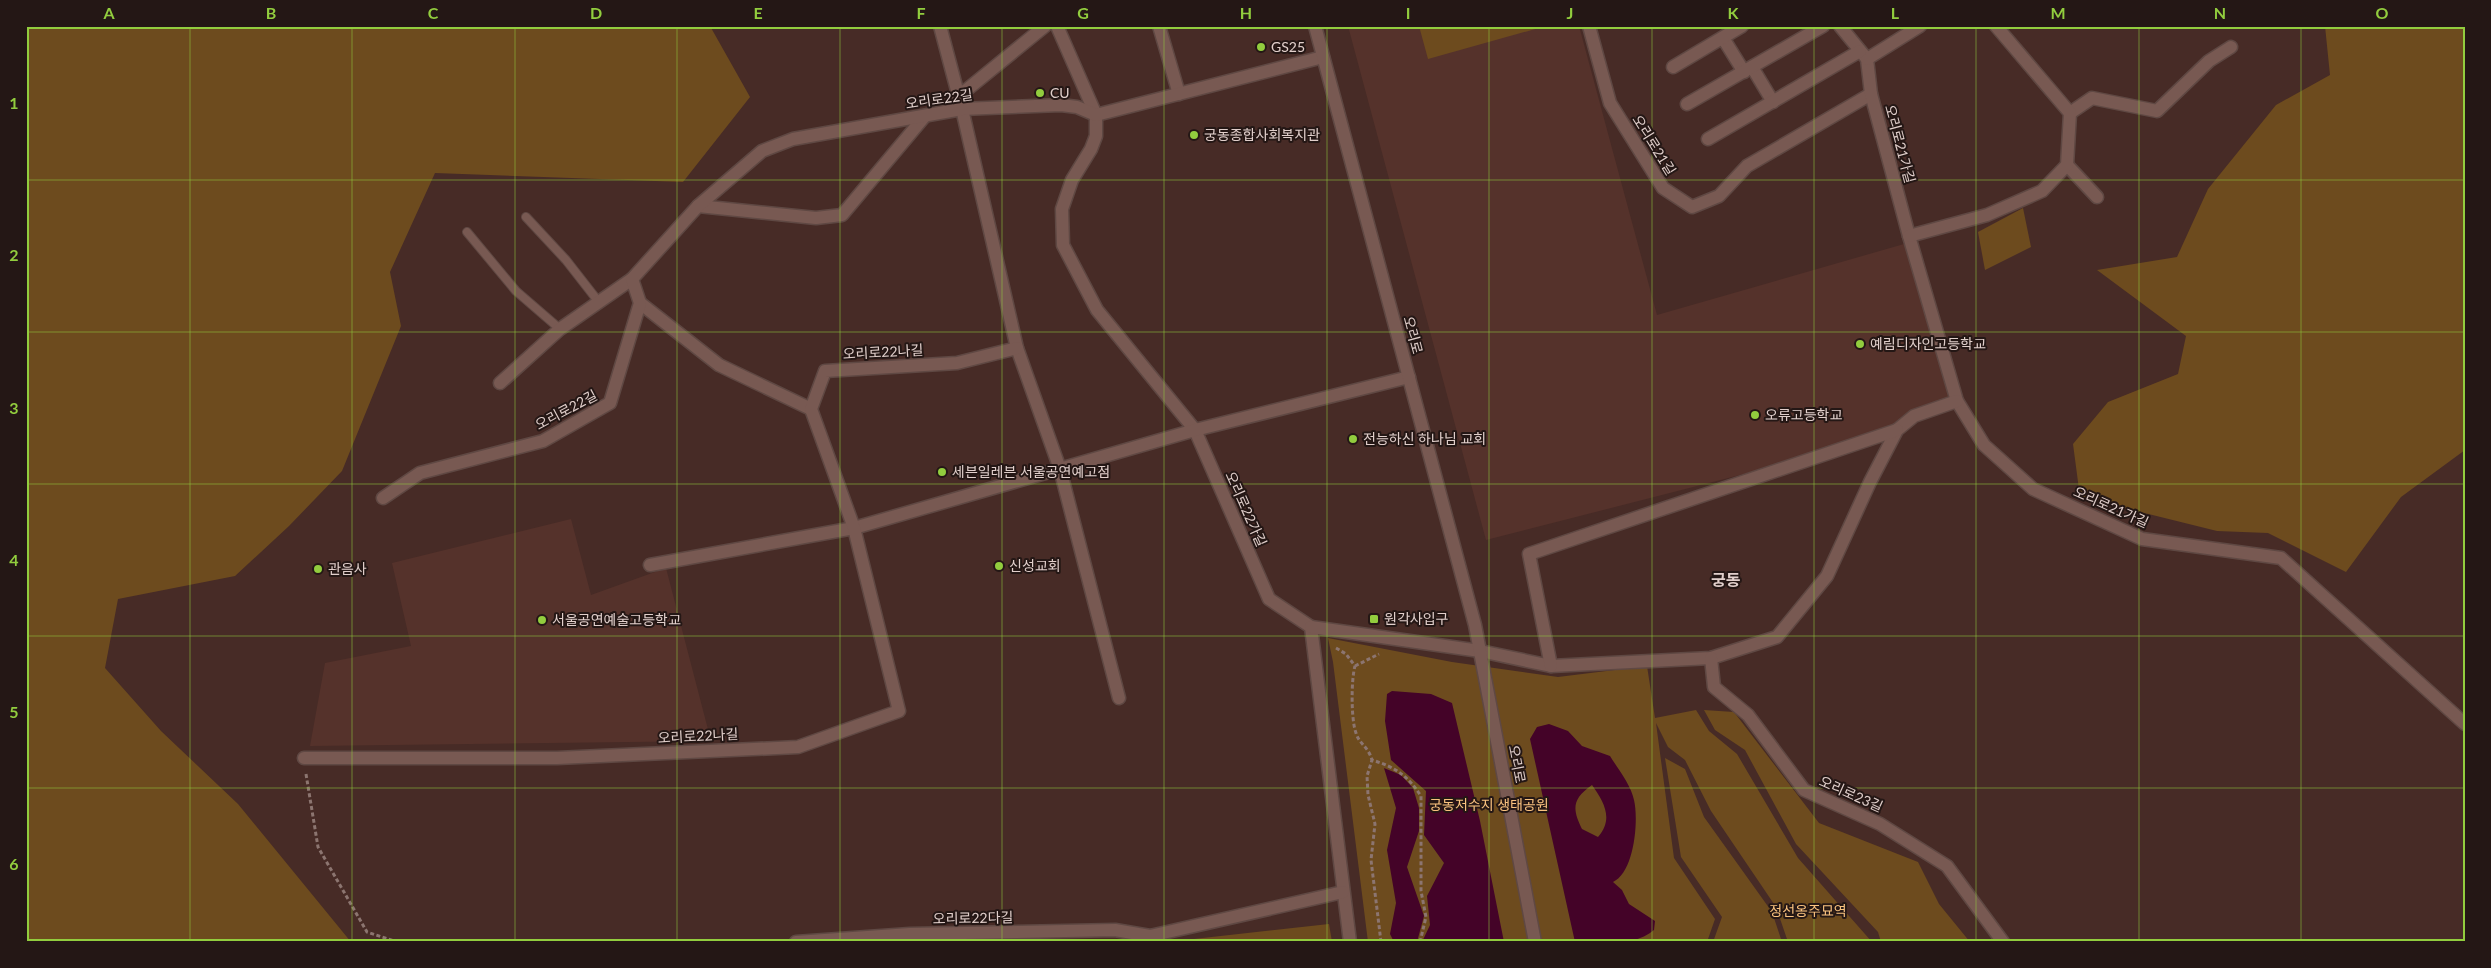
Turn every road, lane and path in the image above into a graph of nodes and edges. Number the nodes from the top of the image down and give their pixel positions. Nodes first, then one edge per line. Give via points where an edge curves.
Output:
1 (940, 26) edge
2 (1045, 26) edge
3 (1057, 26) edge
4 (1159, 26) edge
5 (1315, 26) edge
6 (1589, 26) edge
7 (1742, 26) edge
8 (1823, 26) edge
9 (1840, 26) edge
10 (1920, 26) edge
11 (1996, 26) edge
12 (1723, 38) junction
13 (2231, 47) dead end
14 (1864, 55) junction
15 (1323, 57) junction
16 (1674, 67) dead end
17 (1748, 69) junction
18 (1179, 94) junction
19 (1871, 94) junction
20 (959, 96) junction
21 (1773, 102) junction
22 (1687, 104) dead end
23 (962, 109) junction
24 (2070, 113) junction
25 (1096, 115) junction
26 (925, 116) junction
27 (1708, 138) dead end
28 (2067, 165) junction
29 (2097, 197) dead end
30 (698, 206) junction
31 (526, 217) dead end
32 (467, 232) dead end
33 (1909, 236) junction
34 (632, 279) junction
35 (598, 301) junction
36 (640, 303) junction
37 (560, 329) junction
38 (1017, 348) junction
39 (1409, 377) junction
40 (500, 383) dead end
41 (1957, 401) junction
42 (811, 409) junction
43 (1195, 430) junction
44 (1897, 430) junction
45 (1060, 469) junction
46 (383, 498) dead end
47 (854, 528) junction
48 (650, 565) dead end
49 (1311, 627) junction
50 (1332, 646) dead end
51 (1480, 651) junction
52 (1711, 658) junction
53 (1551, 666) junction
54 (1119, 698) dead end
55 (2465, 724) edge
56 (304, 758) joint
57 (1372, 760) junction
58 (1342, 892) junction
59 (1145, 939) edge
60 (397, 942) edge
61 (796, 942) edge
62 (1350, 942) edge
63 (1382, 942) edge
64 (1420, 942) edge
65 (1535, 942) edge
66 (2003, 942) edge

1 - 20 street
2 - 20 street
3 - 25 street
4 - 18 street
5 - 15 street, 오리로
6 - 19 street, 오리로21길 via 1610,103 1663,188 1692,207 1719,196 1747,166
7 - 12 street
8 - 17 street
9 - 14 street
10 - 14 street
11 - 24 street
12 - 16 street
12 - 17 street
13 - 24 street via 2209,62 2157,111 2092,98
14 - 19 street, 오리로21가길
14 - 21 street
15 - 18 street
15 - 39 street, 오리로
17 - 21 street
17 - 22 street
18 - 25 street
19 - 33 street, 오리로21가길
20 - 23 street
21 - 27 street
23 - 25 street, 오리로22길 via 1061,105
23 - 26 street, 오리로22길
23 - 38 street
24 - 28 street
25 - 43 street, 오리로22가길 via 1096,136 1072,180 1062,209 1063,245 1097,310
26 - 30 street, 오리로22길 via 793,139 762,151
26 - 30 street via 842,215 816,218
28 - 29 street
28 - 33 street via 2042,191 1987,215
30 - 34 street, 오리로22길
31 - 35 lane
32 - 37 lane via 516,291
33 - 41 street, 오리로21가길
34 - 35 street, 오리로22길
34 - 36 street
35 - 37 street, 오리로22길
36 - 42 street via 719,365
36 - 46 street, 오리로22길 via 610,403 543,441 420,473
37 - 40 street, 오리로22길
38 - 42 street, 오리로22나길 via 957,363 825,371
38 - 45 street
39 - 43 street
39 - 51 street, 오리로
41 - 44 street via 1914,416
41 - 55 street, 오리로21가길 via 1984,445 2033,489 2142,539 2281,558
42 - 47 street, 오리로22나길
43 - 45 street
43 - 49 street, 오리로22가길 via 1269,599
44 - 52 street via 1827,576 1777,637
44 - 53 street via 1529,554
45 - 47 street
45 - 54 street
47 - 48 street
47 - 56 street, 오리로22나길 via 899,711 798,747 556,758
49 - 51 street
49 - 58 street
50 - 57 path via 1346,654 1355,666 1352,688 1356,734 1369,750
51 - 53 street
51 - 65 street, 오리로
52 - 53 street
52 - 66 street, 오리로23길 via 1714,687 1748,715 1804,790 1880,824 1947,866
56 - 60 path via 318,847 367,932
57 - 63 path via 1367,776 1375,824 1371,860
57 - 64 path via 1392,766 1413,783 1422,796 1421,891 1426,917
58 - 59 street, 오리로22다길
58 - 62 street
59 - 61 street, 오리로22다길 via 1115,930 910,934

